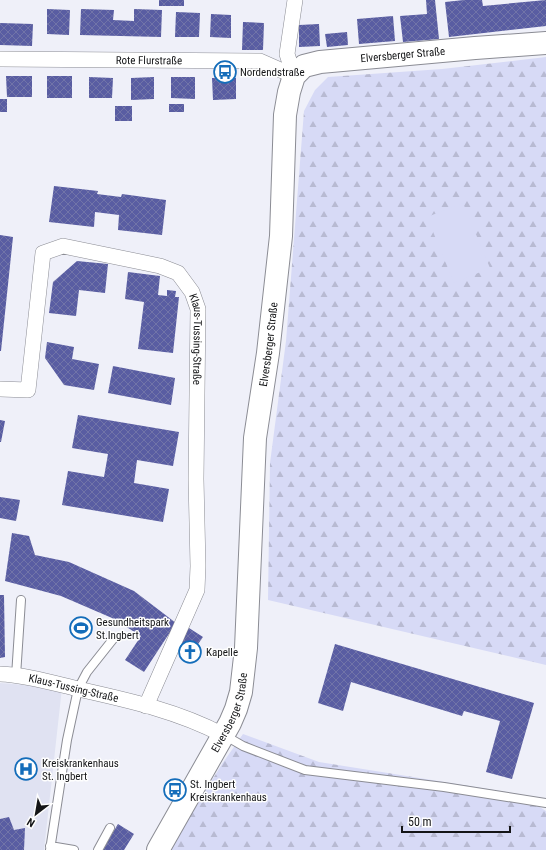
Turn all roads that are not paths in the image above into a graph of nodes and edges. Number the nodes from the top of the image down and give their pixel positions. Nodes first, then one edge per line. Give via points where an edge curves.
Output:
1 (295, 0) edge
2 (546, 43) edge
3 (0, 59) edge
4 (294, 76) junction
5 (0, 389) edge
6 (21, 600) dead end
7 (114, 638) dead end
8 (0, 674) edge
9 (16, 676) junction
10 (78, 689) junction
11 (146, 706) junction
12 (224, 734) junction
13 (546, 803) edge
14 (110, 828) dead end
15 (50, 848) edge
16 (74, 850) edge
17 (98, 850) edge
18 (158, 850) edge

1 - 4 street via 287,54
2 - 4 main road, Elversberger Straße via 320,62 304,66
3 - 4 street, Rote Flurstraße via 260,61
4 - 12 main road, Elversberger Straße via 285,115 281,236 268,353 255,438 246,648 241,692
5 - 11 street, Klaus-Tussing-Straße via 28,390 43,253 63,246 160,266 178,273 192,292 198,309 197,590
6 - 9 lane
7 - 10 lane via 87,672
8 - 9 street, Klaus-Tussing-Straße
9 - 10 street, Klaus-Tussing-Straße
10 - 11 street, Klaus-Tussing-Straße
10 - 15 lane
11 - 12 street, Klaus-Tussing-Straße via 177,714
12 - 13 lane via 243,746 305,770 444,787
12 - 18 main road, Elversberger Straße
14 - 17 lane
15 - 16 lane

